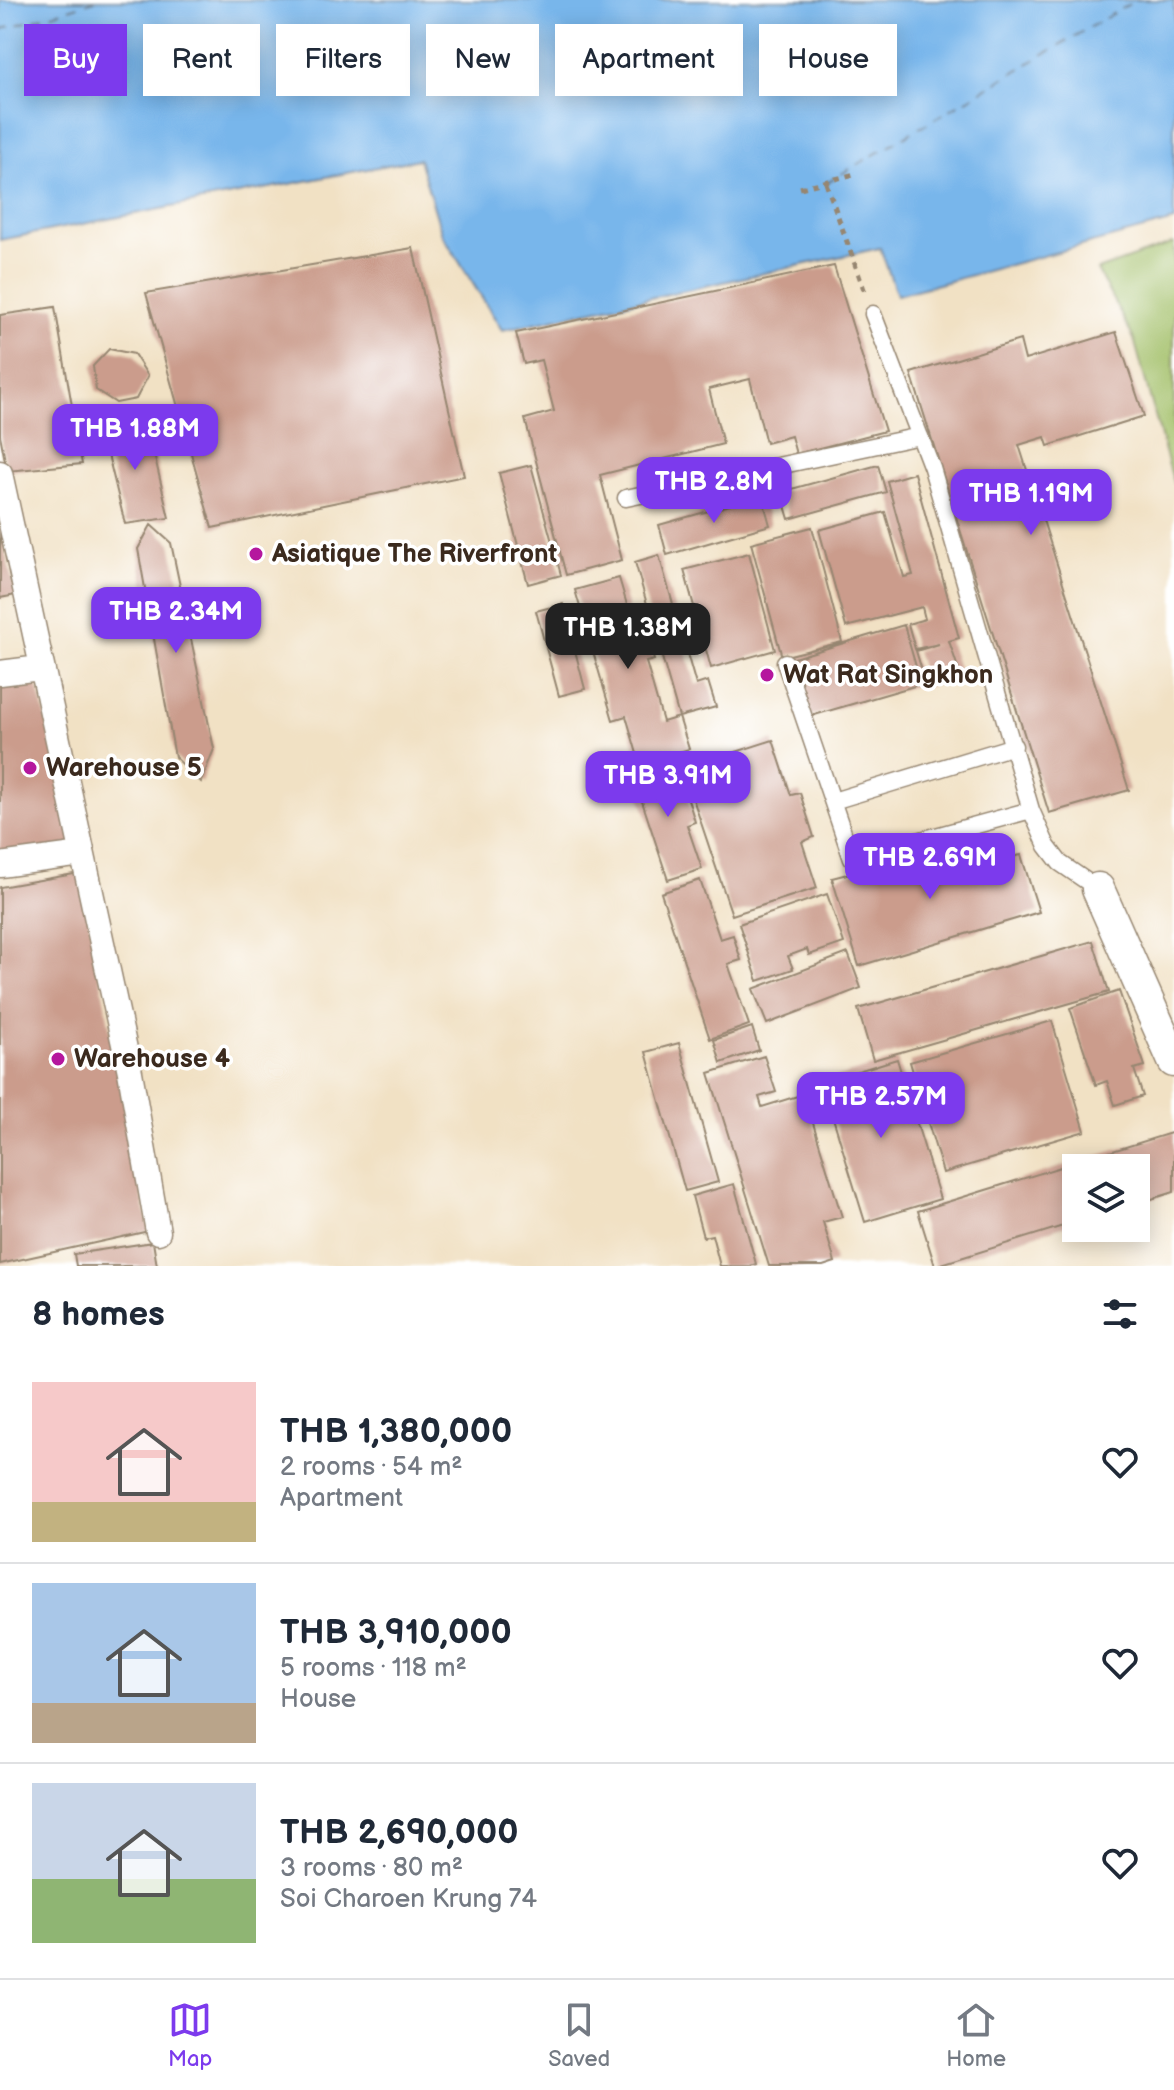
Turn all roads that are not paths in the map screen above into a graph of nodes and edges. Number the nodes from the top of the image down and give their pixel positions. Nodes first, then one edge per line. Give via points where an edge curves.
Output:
1 (873, 314) road end
2 (920, 436) junction
3 (0, 473) edge
4 (626, 498) dead end
5 (785, 662) dead end
6 (40, 668) junction
7 (0, 673) edge
8 (1014, 746) junction
9 (833, 801) junction
10 (1031, 810) junction
11 (82, 854) junction
12 (0, 865) edge
13 (1098, 889) joint
14 (1174, 1061) edge
15 (158, 1232) dead end

1 - 2 lane
2 - 4 lane
2 - 8 lane
3 - 6 street
5 - 9 lane
6 - 7 street
6 - 11 street
8 - 9 lane
8 - 10 lane
9 - 10 lane via 852,859
10 - 13 lane via 1060,863
11 - 12 street
11 - 15 street via 130,1072
13 - 14 street

